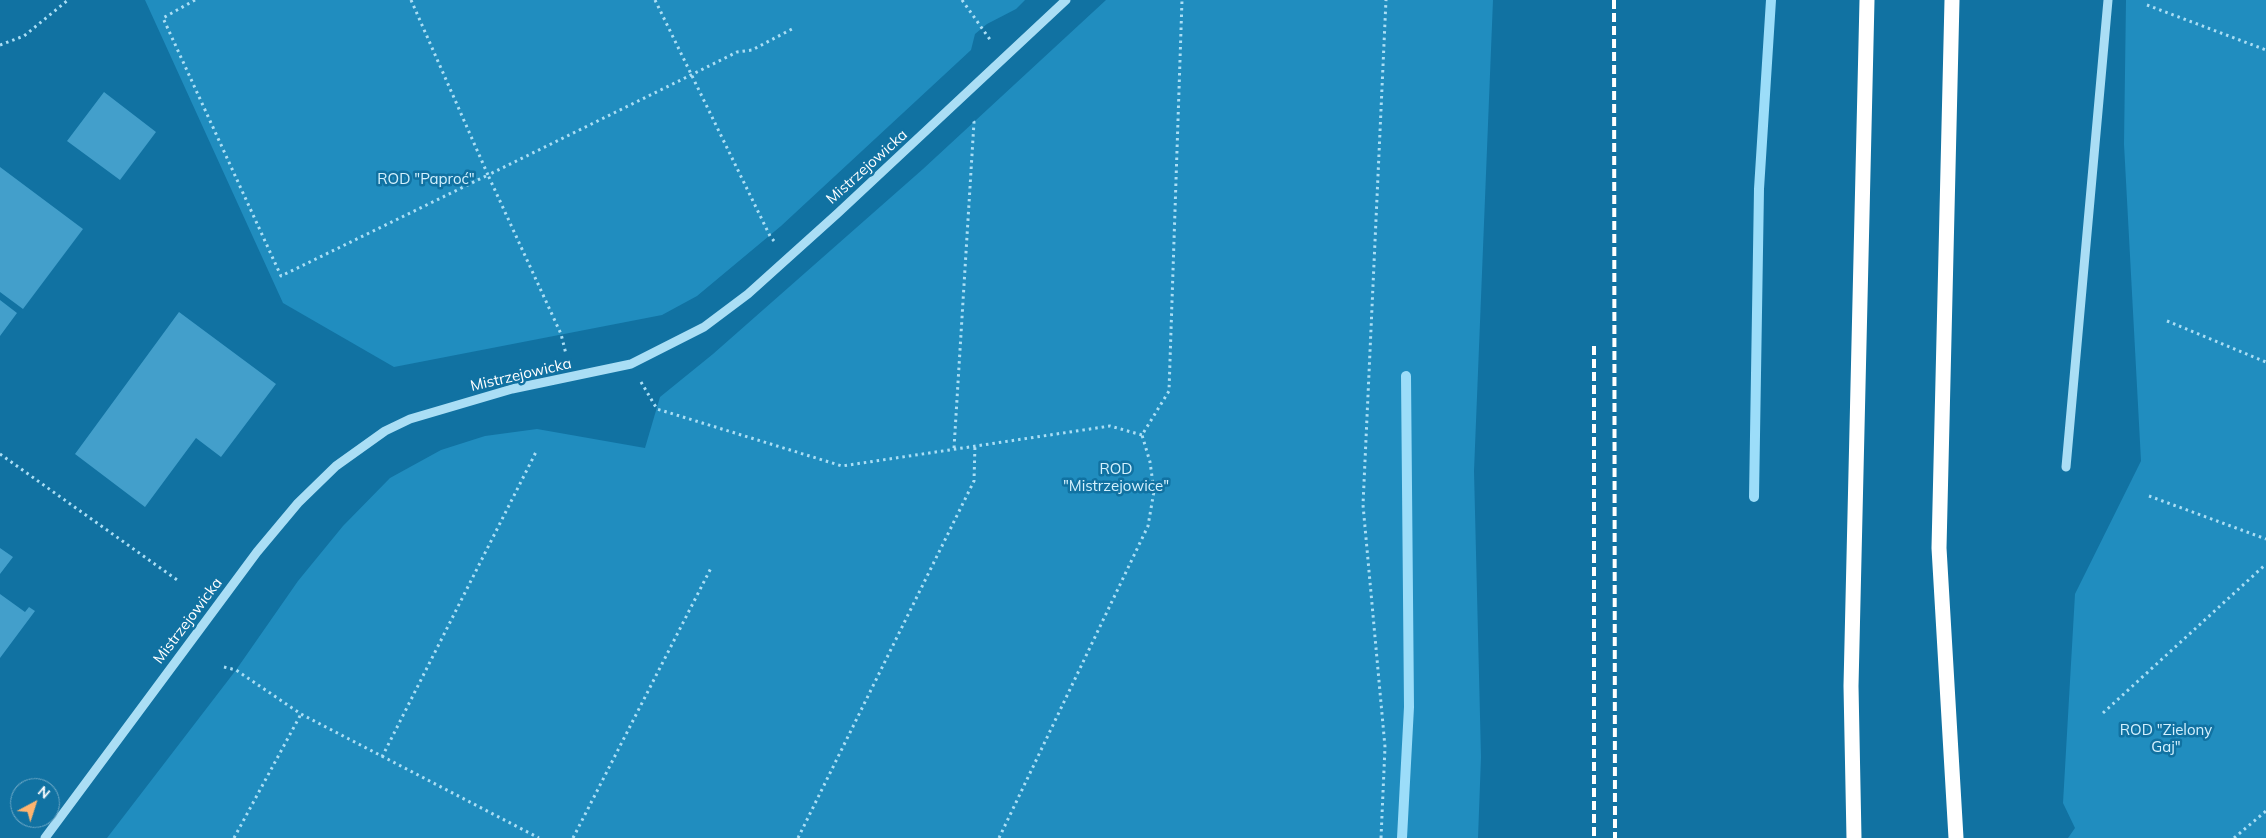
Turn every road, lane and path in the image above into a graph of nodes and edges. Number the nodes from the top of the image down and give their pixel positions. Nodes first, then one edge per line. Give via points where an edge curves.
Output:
1 (68, 0) edge
2 (195, 0) edge
3 (411, 0) edge
4 (655, 0) edge
5 (962, 0) edge
6 (1066, 0) edge
7 (1182, 0) edge
8 (1386, 0) edge
9 (1867, 0) edge
10 (1952, 0) edge
11 (2108, 0) edge
12 (2147, 5) dead end
13 (792, 29) dead end
14 (991, 41) dead end
15 (0, 45) edge
16 (2266, 50) edge
17 (691, 75) junction
18 (959, 101) junction
19 (488, 175) junction
20 (774, 241) dead end
21 (2167, 321) dead end
22 (566, 354) dead end
23 (2266, 362) edge
24 (631, 364) junction
25 (1142, 435) junction
26 (975, 445) junction
27 (954, 449) junction
28 (537, 450) dead end
29 (0, 454) edge
30 (2066, 467) dead end
31 (2149, 496) dead end
32 (2266, 539) edge
33 (2266, 564) edge
34 (711, 568) dead end
35 (180, 582) dead end
36 (224, 668) dead end
37 (2103, 713) dead end
38 (301, 714) junction
39 (382, 756) junction
40 (2266, 811) edge
41 (45, 838) edge
42 (234, 838) edge
43 (539, 838) edge
44 (574, 838) edge
45 (798, 838) edge
46 (999, 838) edge
47 (1381, 838) edge
48 (1854, 838) edge
49 (1956, 838) edge
50 (2234, 838) edge

1 - 15 path via 24,36
2 - 19 path via 163,18 281,276
3 - 19 path
4 - 17 path
5 - 14 path
6 - 18 street, Mistrzejowicka
7 - 25 path via 1169,391
8 - 47 path via 1363,505 1385,748
9 - 48 highway via 1851,686
10 - 49 highway via 1939,548
11 - 30 street
12 - 16 path
13 - 17 path via 752,50 737,52
17 - 19 path
17 - 20 path
18 - 24 street, Mistrzejowicka via 735,304 688,337
18 - 27 path via 974,122
19 - 22 path via 561,334
21 - 23 path
24 - 27 path via 657,409 842,466
24 - 41 street, Mistrzejowicka via 512,388 410,419 385,431 336,466 298,503 257,552
25 - 26 path via 1110,426
25 - 46 path via 1154,491 1148,526
26 - 27 path
26 - 45 path via 974,481
28 - 39 path
29 - 35 path
31 - 32 path
33 - 37 path
34 - 44 path
36 - 38 path via 236,670
38 - 39 path
38 - 42 path
39 - 43 path
40 - 50 path

